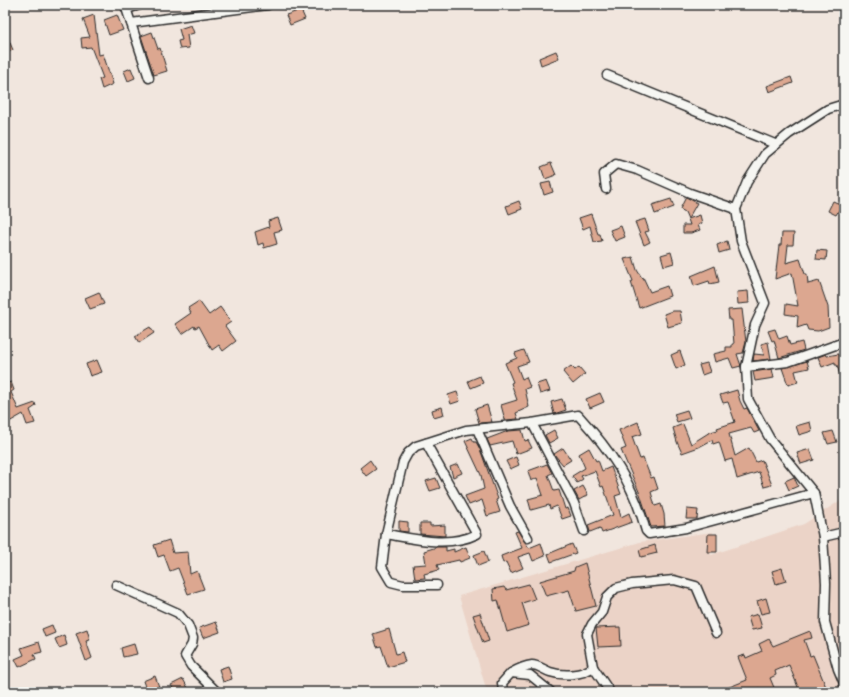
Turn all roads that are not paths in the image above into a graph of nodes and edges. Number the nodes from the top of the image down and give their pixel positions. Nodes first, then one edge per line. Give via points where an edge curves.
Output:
1 (140, 5) edge
2 (268, 5) edge
3 (238, 6) edge
4 (126, 7) edge
5 (131, 23) junction
6 (607, 75) dead end
7 (148, 78) dead end
8 (844, 104) edge
9 (775, 144) junction
10 (606, 189) dead end
11 (736, 209) junction
12 (844, 342) edge
13 (746, 367) junction
14 (532, 423) junction
15 (477, 429) junction
16 (426, 443) junction
17 (814, 494) junction
18 (584, 531) dead end
19 (844, 532) edge
20 (386, 534) junction
21 (822, 537) junction
22 (528, 538) dead end
23 (116, 584) dead end
24 (437, 585) dead end
25 (716, 633) dead end
26 (593, 667) junction
27 (512, 673) junction
28 (844, 683) edge
29 (217, 692) edge
30 (502, 692) edge
31 (551, 692) edge
32 (610, 692) edge

1 - 4 street
2 - 3 street via 246,9
3 - 5 street
4 - 5 street
5 - 7 street
6 - 9 street
8 - 9 street via 828,109
9 - 11 street via 765,154 747,182
10 - 11 street via 604,174 616,164
11 - 13 street via 741,242 765,303 755,325
12 - 13 street via 788,362
13 - 17 street via 748,399 770,439
14 - 15 street
14 - 17 street via 578,415 619,465 649,534 686,528
14 - 18 street via 574,503
15 - 16 street
15 - 22 street via 510,506
16 - 20 street via 416,446 403,462
16 - 20 street via 477,534 467,539 430,542
17 - 21 street
19 - 21 street
20 - 24 street via 382,567 391,582 403,585
21 - 28 street via 826,583 825,622
23 - 29 street via 178,613 188,625 192,638 192,644 185,656 191,666
25 - 26 street via 696,586 674,580 616,588 607,597 602,612 587,634
26 - 27 street via 588,671 563,675 534,665 522,667
26 - 32 street
27 - 30 street via 502,682
27 - 31 street via 530,675

